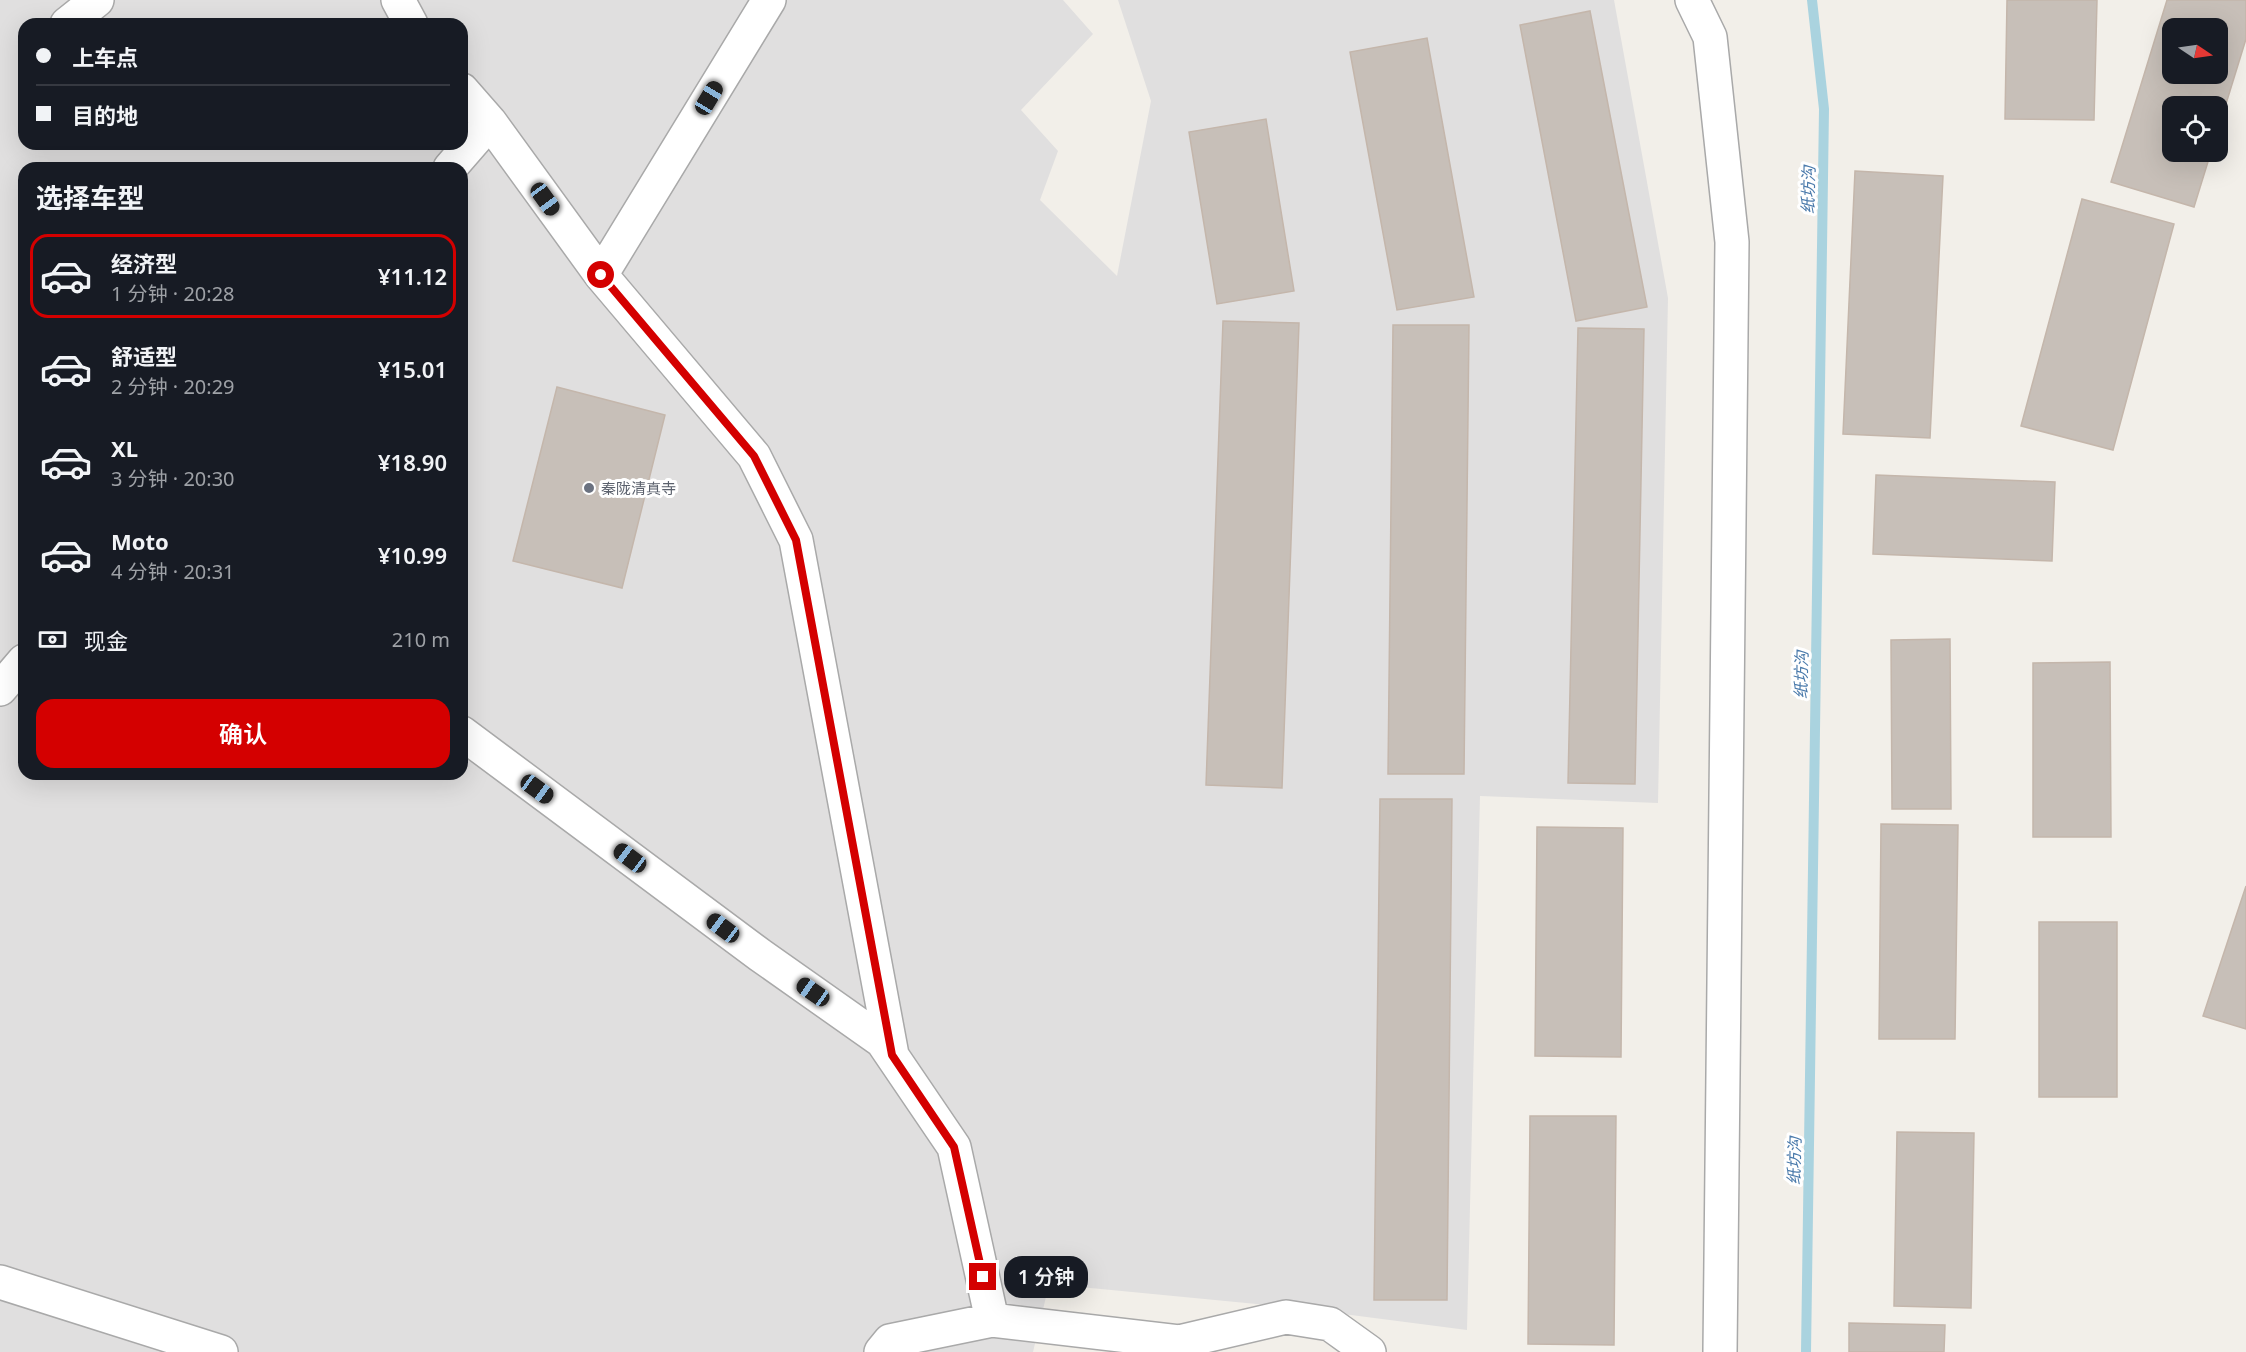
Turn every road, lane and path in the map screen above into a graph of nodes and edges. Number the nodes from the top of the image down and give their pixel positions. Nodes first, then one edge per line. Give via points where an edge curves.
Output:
1 (97, 0) edge
2 (398, 0) edge
3 (770, 0) edge
4 (1692, 0) edge
5 (74, 18) edge
6 (408, 18) edge
7 (468, 97) edge
8 (490, 122) junction
9 (468, 147) edge
10 (466, 150) edge
11 (455, 162) edge
12 (601, 275) junction
13 (18, 668) edge
14 (0, 689) edge
15 (468, 737) edge
16 (892, 1055) junction
17 (0, 1282) edge
18 (992, 1320) junction
19 (221, 1352) edge
20 (881, 1352) edge
21 (1369, 1352) edge
22 (1720, 1352) edge

1 - 5 street
2 - 6 street
3 - 12 street
4 - 22 street via 1710,37 1732,242
7 - 8 street
8 - 9 street
8 - 12 street
10 - 11 street
12 - 16 street via 754,456 796,540
13 - 14 street
15 - 16 street via 882,1041
16 - 18 street via 954,1147
17 - 19 street
18 - 20 street via 890,1341
18 - 21 street via 1179,1342 1286,1317 1330,1324

